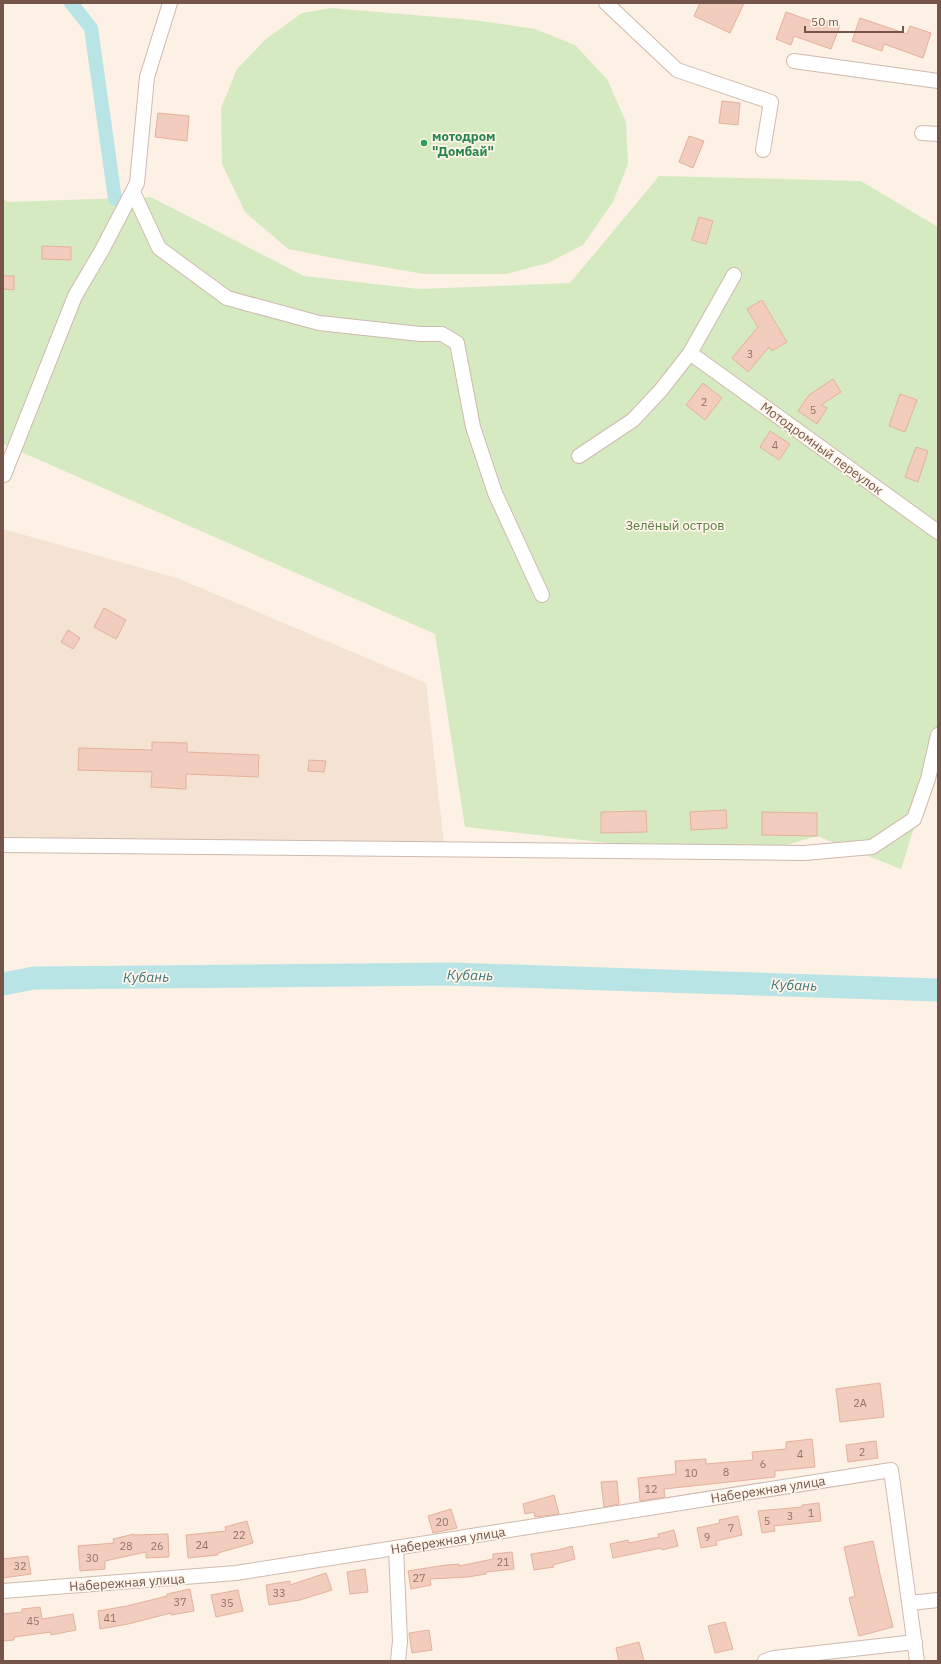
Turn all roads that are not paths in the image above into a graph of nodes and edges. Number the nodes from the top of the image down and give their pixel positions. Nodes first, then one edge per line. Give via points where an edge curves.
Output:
1 (170, 3) edge
2 (606, 3) edge
3 (794, 61) dead end
4 (938, 80) edge
5 (922, 133) dead end
6 (938, 134) edge
7 (763, 150) dead end
8 (133, 192) junction
9 (734, 275) dead end
10 (690, 353) junction
11 (579, 456) dead end
12 (4, 475) dead end
13 (938, 532) edge
14 (542, 595) dead end
15 (938, 735) edge
16 (3, 845) edge
17 (396, 1548) junction
18 (3, 1591) edge
19 (938, 1600) edge
20 (910, 1603) junction
21 (914, 1642) junction
22 (398, 1661) edge
23 (765, 1661) edge
24 (917, 1661) edge

1 - 8 street via 147,77 137,183
2 - 7 street via 677,70 771,102
3 - 4 street
5 - 6 street
8 - 12 street via 75,296
8 - 14 street via 159,248 227,298 319,323 442,334 457,343 473,427 495,493
9 - 10 street
10 - 11 street via 633,420
10 - 13 street, Мотодромный переулок
15 - 16 street via 928,778 914,819 872,847 804,853
17 - 18 street, Набережная улица via 236,1574
17 - 20 street, Набережная улица via 891,1470
17 - 22 street via 400,1641
19 - 20 street
20 - 21 street
21 - 23 street
21 - 24 street

